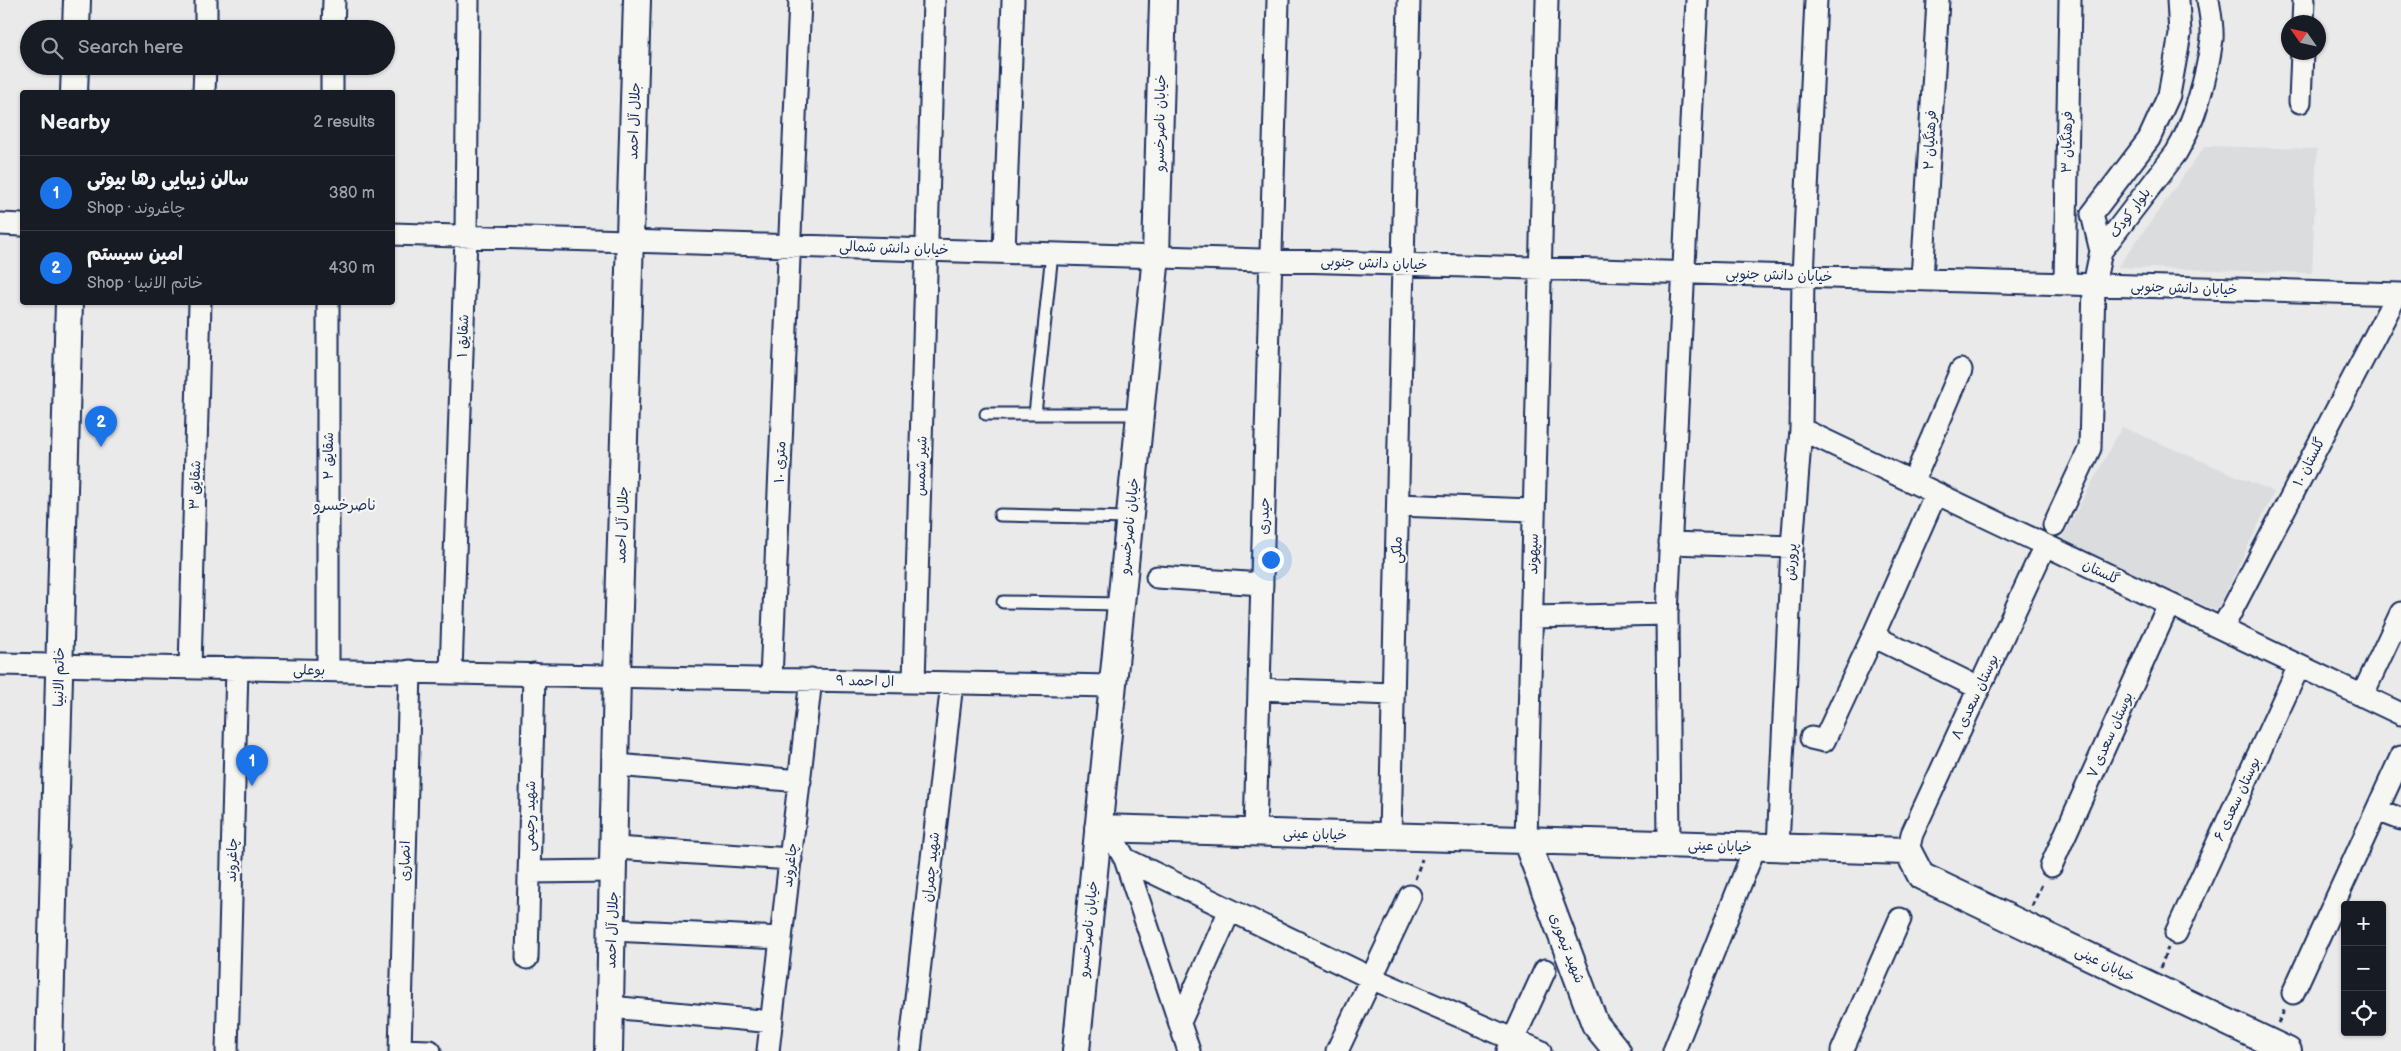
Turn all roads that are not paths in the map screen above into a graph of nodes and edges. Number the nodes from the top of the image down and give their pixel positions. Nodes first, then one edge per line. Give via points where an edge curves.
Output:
1 (77, 0) edge
2 (206, 0) edge
3 (334, 0) edge
4 (468, 0) edge
5 (637, 0) edge
6 (800, 0) edge
7 (934, 0) edge
8 (1013, 0) edge
9 (1163, 0) edge
10 (1278, 0) edge
11 (1409, 0) edge
12 (1547, 0) edge
13 (1697, 0) edge
14 (1816, 0) edge
15 (1938, 0) edge
16 (2070, 0) edge
17 (2178, 0) edge
18 (2208, 0) edge
19 (2304, 0) edge
20 (2303, 15) edge
21 (76, 20) edge
22 (206, 20) edge
23 (333, 20) edge
24 (2302, 60) edge
25 (75, 75) edge
26 (205, 75) edge
27 (332, 75) edge
28 (74, 90) edge
29 (204, 90) edge
30 (332, 90) edge
31 (2300, 102) dead end
32 (2158, 120) junction
33 (2185, 138) junction
34 (2066, 213) junction
35 (2092, 214) junction
36 (0, 224) edge
37 (20, 225) edge
38 (395, 234) edge
39 (466, 236) junction
40 (631, 240) junction
41 (789, 245) junction
42 (927, 250) junction
43 (2101, 251) junction
44 (1004, 252) junction
45 (1052, 253) junction
46 (1156, 256) junction
47 (1271, 260) junction
48 (1404, 264) junction
49 (1540, 268) junction
50 (1682, 272) junction
51 (1803, 276) junction
52 (1922, 280) junction
53 (2065, 284) junction
54 (2094, 285) junction
55 (2399, 294) edge
56 (69, 305) edge
57 (200, 305) edge
58 (328, 305) edge
59 (1961, 370) dead end
60 (986, 414) dead end
61 (1035, 414) junction
62 (1141, 414) junction
63 (1801, 429) junction
64 (1913, 482) junction
65 (1936, 493) junction
66 (1398, 505) junction
67 (1534, 510) junction
68 (1000, 515) dead end
69 (1130, 518) junction
70 (2054, 525) dead end
71 (1670, 543) junction
72 (2045, 545) junction
73 (1792, 547) junction
74 (1157, 578) dead end
75 (1262, 584) junction
76 (1003, 602) dead end
77 (1121, 604) junction
78 (2169, 604) junction
79 (2401, 613) edge
80 (1667, 614) junction
81 (1532, 617) junction
82 (2222, 630) junction
83 (1873, 636) junction
84 (0, 664) edge
85 (59, 665) junction
86 (2298, 666) junction
87 (190, 668) junction
88 (237, 668) junction
89 (328, 670) junction
90 (410, 672) junction
91 (452, 672) junction
92 (534, 674) junction
93 (618, 675) junction
94 (771, 679) junction
95 (811, 679) junction
96 (914, 682) junction
97 (952, 683) junction
98 (1112, 686) junction
99 (1979, 688) junction
100 (1259, 689) junction
101 (1393, 694) junction
102 (2362, 696) junction
103 (2401, 714) edge
104 (1811, 738) dead end
105 (2401, 757) edge
106 (617, 765) junction
107 (800, 780) junction
108 (2377, 810) junction
109 (2401, 820) edge
110 (1102, 828) junction
111 (1255, 832) junction
112 (1390, 836) junction
113 (1526, 840) junction
114 (1669, 844) junction
115 (1766, 847) junction
116 (1908, 851) junction
117 (614, 859) junction
118 (791, 859) junction
119 (1125, 859) junction
120 (2051, 866) road end
121 (529, 872) junction
122 (1410, 896) road end
123 (1230, 910) junction
124 (1900, 919) dead end
125 (612, 930) junction
126 (2176, 933) road end
127 (782, 938) junction
128 (527, 958) dead end
129 (1545, 970) dead end
130 (1371, 978) junction
131 (2293, 993) road end
132 (610, 1007) junction
133 (772, 1022) junction
134 (1180, 1022) junction
135 (1510, 1045) edge
136 (2279, 1046) edge
137 (50, 1051) edge
138 (227, 1051) edge
139 (400, 1051) edge
140 (430, 1051) edge
141 (609, 1051) edge
142 (768, 1051) edge
143 (910, 1051) edge
144 (1076, 1051) edge
145 (1189, 1051) edge
146 (1337, 1051) edge
147 (1540, 1051) edge
148 (1617, 1051) edge
149 (1674, 1051) edge
150 (1842, 1051) edge

1 - 21 street
2 - 22 street
3 - 23 street
4 - 39 street, شقایق ۱
5 - 40 street, جلال آل احمد
6 - 41 street, ۱۰ متری
7 - 42 street
8 - 44 street
9 - 46 street, خیابان ناصرخسرو
10 - 47 street, حیدری
11 - 48 street, ملکی
12 - 49 street, سپهوند
13 - 50 street
14 - 51 street, پرورش
15 - 52 street, فرهنگیان ۲
16 - 34 street, فرهنگیان ۳
17 - 32 street via 2180,34 2169,95
18 - 33 street, بلوار کودک via 2212,37 2194,116
19 - 20 street
24 - 31 street
25 - 28 street
26 - 29 street
27 - 30 street
32 - 33 street
32 - 35 street via 2149,139
33 - 43 street, بلوار کودک
34 - 35 street
34 - 53 street, فرهنگیان ۳
35 - 43 street, بلوار کودک
36 - 37 street
38 - 39 street, خیابان دانش شمالی
39 - 40 street, خیابان دانش شمالی
39 - 91 street, شقایق ۱
40 - 41 street, خیابان دانش شمالی
40 - 93 street, جلال آل احمد
41 - 42 street, خیابان دانش شمالی
41 - 94 street, ۱۰ متری
42 - 44 street, خیابان دانش شمالی
42 - 96 street, شیر شمس
43 - 54 street
44 - 45 street, خیابان دانش شمالی
45 - 46 street, خیابان دانش شمالی
45 - 61 lane
46 - 47 street, خیابان دانش جنوبی
46 - 62 street, خیابان ناصرخسرو
47 - 48 street, خیابان دانش جنوبی
47 - 75 street, حیدری
48 - 49 street, خیابان دانش جنوبی
48 - 66 street, ملکی
49 - 50 street, خیابان دانش جنوبی
49 - 67 street, سپهوند
50 - 51 street, خیابان دانش جنوبی
50 - 71 street
51 - 52 street, خیابان دانش جنوبی
51 - 63 street, پرورش
52 - 53 street, خیابان دانش جنوبی
53 - 54 street, خیابان دانش جنوبی
54 - 55 street, خیابان دانش جنوبی
54 - 70 street via 2090,448
55 - 82 street, گلستان ۱۰
56 - 85 street, خاتم الانبیا
57 - 87 street, شقایق ۳
58 - 89 street, شقایق ۲
59 - 64 street
60 - 61 lane
61 - 62 lane
62 - 69 street, خیابان ناصرخسرو
63 - 64 street, گلستان
63 - 73 street, پرورش
64 - 65 street, گلستان
65 - 72 street, گلستان
65 - 83 street
66 - 67 street
66 - 101 street, ملکی
67 - 81 street, سپهوند
68 - 69 lane
69 - 77 street, خیابان ناصرخسرو
71 - 73 street
71 - 80 street
72 - 78 street, گلستان
72 - 99 street, بوستان سعدی ۸
73 - 115 street, پرورش
74 - 75 street
75 - 100 street, حیدری
76 - 77 lane
77 - 98 street, خیابان ناصرخسرو
78 - 82 street, گلستان
78 - 120 street, بوستان سعدی ۷
79 - 102 street
80 - 81 street
80 - 114 street
81 - 113 street, سپهوند
82 - 86 street, گلستان
83 - 99 street
83 - 104 street via 1824,741
84 - 85 street, بوعلی
85 - 87 street, بوعلی
85 - 137 street, خاتم الانبیا
86 - 102 street, گلستان
86 - 126 street, بوستان سعدی ۶
87 - 88 street, بوعلی
88 - 89 street, بوعلی
88 - 138 street, چاغروند
89 - 90 street, بوعلی
90 - 91 street, بوعلی
90 - 139 street, انصاری
91 - 92 street, بوعلی
92 - 93 street, بوعلی
92 - 121 street, شهید رحیمی
93 - 94 street, ال احمد ۹
93 - 106 street, جلال آل احمد
94 - 95 street, ال احمد ۹
95 - 96 street, ال احمد ۹
95 - 107 street, چاغروند
96 - 97 street, ال احمد ۹
97 - 98 street, ال احمد ۹
97 - 143 street, شهید چمران
98 - 110 street, خیابان ناصرخسرو
99 - 116 street, بوستان سعدی ۸ via 1912,834
100 - 101 street
100 - 111 street, حیدری
101 - 112 street, ملکی
102 - 103 street, گلستان
105 - 108 street
106 - 107 street
106 - 117 street, جلال آل احمد
107 - 118 street, چاغروند
108 - 109 street
108 - 131 street
110 - 111 street, خیابان عینی
110 - 119 street
110 - 144 street, خیابان ناصرخسرو
111 - 112 street, خیابان عینی
112 - 113 street, خیابان عینی
113 - 114 street, خیابان عینی
113 - 148 street, شهید تیموری via 1595,1024
114 - 115 street, خیابان عینی
115 - 116 street, خیابان عینی
115 - 149 street, پرورش
116 - 136 street, خیابان عینی via 1922,876
117 - 118 street
117 - 121 street
117 - 125 street, جلال آل احمد
118 - 127 street, چاغروند
119 - 123 street
119 - 134 street
121 - 128 street, شهید رحیمی
122 - 130 street
123 - 130 street
123 - 134 street
124 - 150 street
125 - 127 street
125 - 132 street, جلال آل احمد
127 - 133 street, چاغروند
129 - 135 street
130 - 135 street
130 - 146 street
132 - 133 street
132 - 141 street, جلال آل احمد
133 - 142 street, چاغروند
134 - 145 street
135 - 147 street
139 - 140 street

